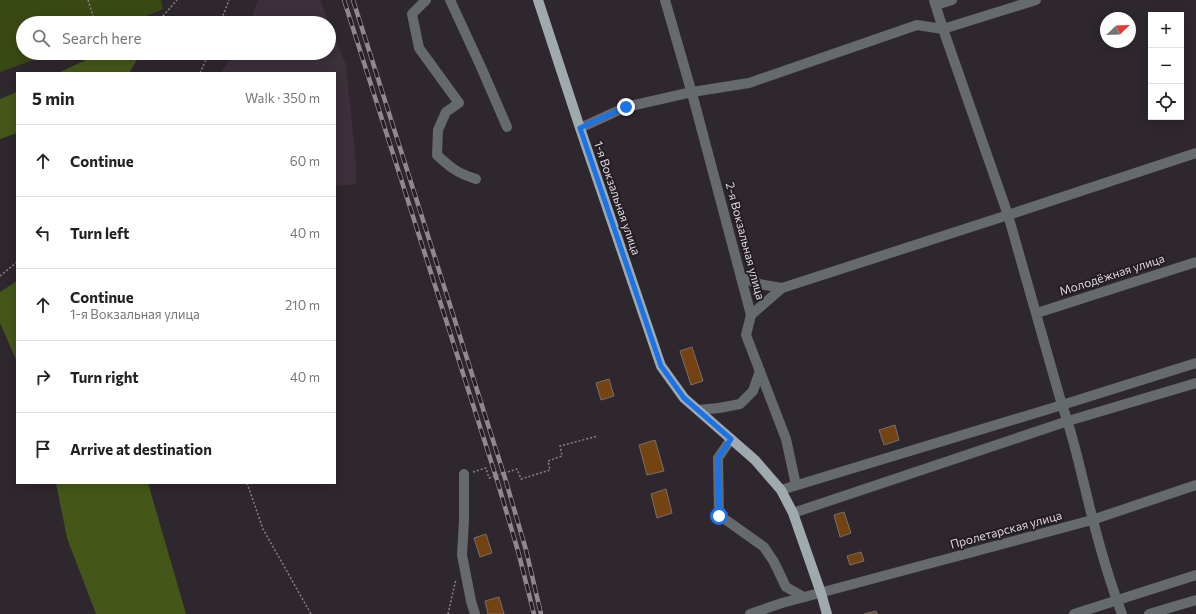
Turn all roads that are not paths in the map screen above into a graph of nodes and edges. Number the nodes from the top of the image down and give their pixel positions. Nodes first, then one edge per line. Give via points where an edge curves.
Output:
1 (426, 0) edge
2 (450, 0) edge
3 (538, 0) edge
4 (665, 0) edge
5 (952, 0) edge
6 (1036, 0) edge
7 (935, 3) edge
8 (943, 29) junction
9 (692, 92) junction
10 (507, 127) dead end
11 (580, 128) junction
12 (1196, 153) edge
13 (476, 180) dead end
14 (1008, 215) junction
15 (1196, 262) edge
16 (741, 277) junction
17 (782, 288) junction
18 (1037, 313) junction
19 (751, 315) junction
20 (1196, 363) edge
21 (760, 371) junction
22 (1196, 383) edge
23 (1062, 405) junction
24 (698, 410) junction
25 (1068, 421) junction
26 (731, 439) junction
27 (464, 474) road end
28 (796, 485) junction
29 (1196, 485) edge
30 (781, 490) junction
31 (792, 513) junction
32 (1092, 520) junction
33 (1196, 575) edge
34 (821, 593) junction
35 (804, 598) junction
36 (1116, 600) junction
37 (1196, 600) edge
38 (825, 613) edge
39 (475, 614) edge
40 (750, 614) edge
41 (1074, 614) edge
42 (1122, 614) edge
43 (1149, 614) edge

1 - 13 street via 412,14 419,48 459,103 446,112 438,130 437,155 449,167
2 - 10 street
3 - 11 main road, 1-я Вокзальная улица
4 - 9 street, 2-я Вокзальная улица
5 - 7 street
6 - 8 street
7 - 8 street
8 - 9 street via 917,25 749,83
8 - 14 street
9 - 11 street via 626,107
9 - 16 street, 2-я Вокзальная улица
11 - 24 main road, 1-я Вокзальная улица via 661,366 684,398
12 - 14 street
14 - 17 street
14 - 18 street
15 - 18 street, Молодёжная улица
16 - 17 street via 759,284
16 - 19 street, 2-я Вокзальная улица
17 - 19 street
18 - 23 street
19 - 21 street, 2-я Вокзальная улица via 746,334
20 - 23 street
21 - 24 street via 753,391 740,404
21 - 28 street, 2-я Вокзальная улица via 786,439
22 - 25 street
23 - 25 street
23 - 28 street
24 - 26 main road, 1-я Вокзальная улица
25 - 31 street
25 - 32 street
26 - 30 main road, 1-я Вокзальная улица via 756,460
26 - 35 street via 718,458 719,516 764,547 786,587
27 - 39 street via 462,555
28 - 30 street
29 - 32 street, Пролетарская улица
30 - 31 main road, 1-я Вокзальная улица
31 - 34 main road
32 - 34 street, Пролетарская улица
32 - 36 street
33 - 36 street
34 - 35 street, Пролетарская улица
34 - 38 main road
35 - 40 street, Пролетарская улица
36 - 41 street
36 - 42 street
37 - 43 street

